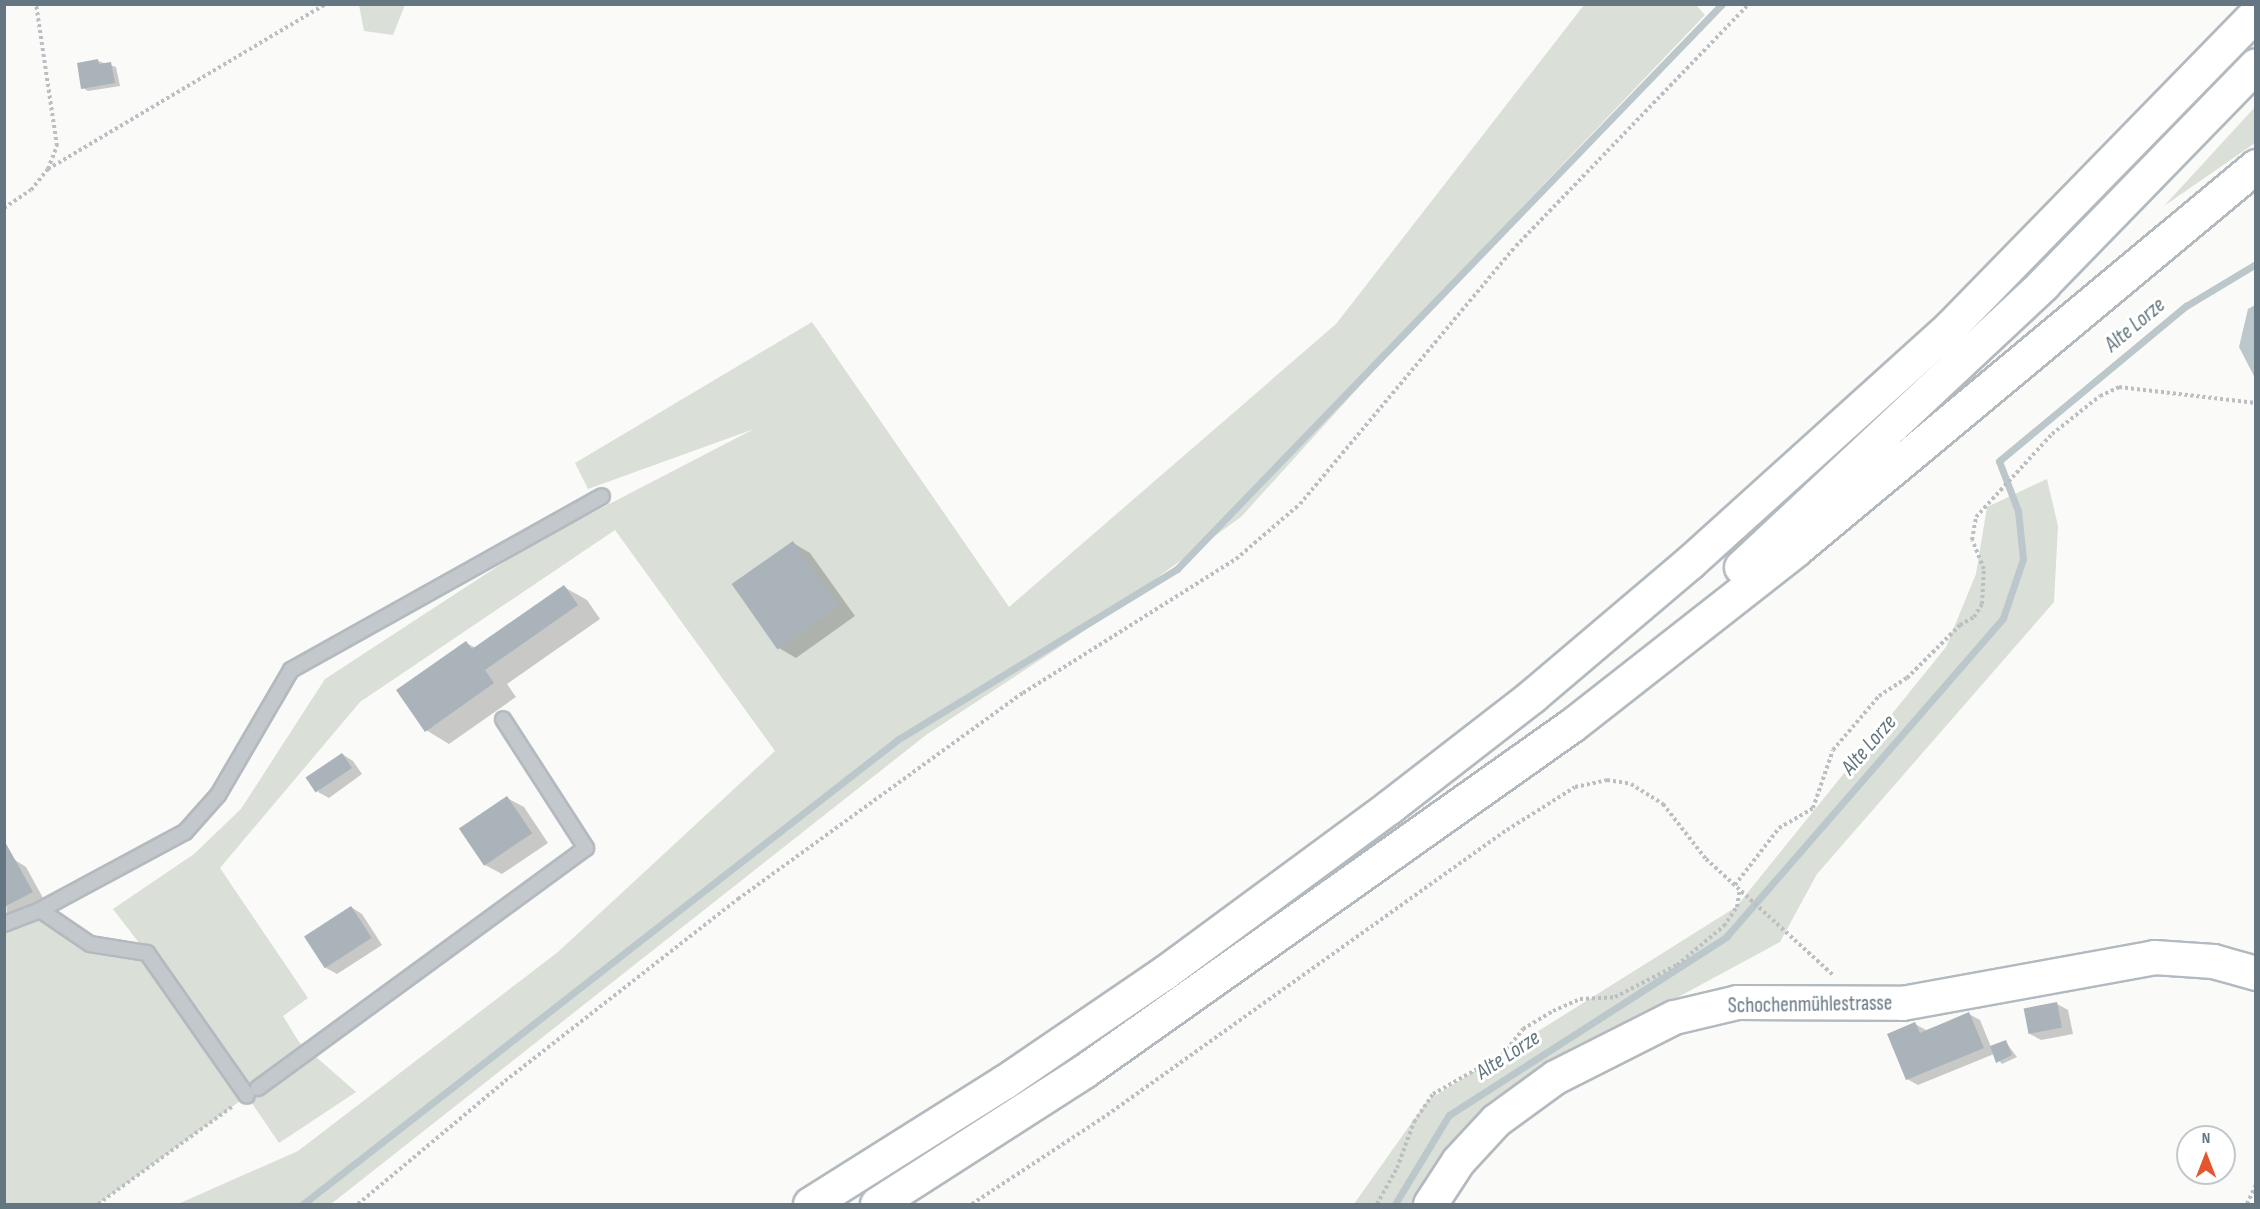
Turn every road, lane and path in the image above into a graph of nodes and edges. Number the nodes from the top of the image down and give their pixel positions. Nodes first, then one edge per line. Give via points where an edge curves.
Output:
1 (36, 4) edge
2 (326, 4) edge
3 (1749, 4) edge
4 (2256, 14) edge
5 (2256, 65) edge
6 (2256, 166) edge
7 (48, 170) junction
8 (2256, 173) edge
9 (2218, 196) junction
10 (4, 207) edge
11 (2256, 404) edge
12 (602, 496) dead end
13 (503, 719) dead end
14 (1735, 885) junction
15 (1740, 889) junction
16 (40, 910) junction
17 (1306, 914) junction
18 (4, 924) edge
19 (2256, 973) edge
20 (1856, 1002) junction
21 (252, 1092) junction
22 (2256, 1185) edge
23 (98, 1204) edge
24 (358, 1204) edge
25 (810, 1204) edge
26 (877, 1204) edge
27 (972, 1204) edge
28 (1377, 1204) edge
29 (1430, 1204) edge
30 (2247, 1204) edge

1 - 7 path via 57,146
2 - 7 path
3 - 24 path via 1516,246 1300,504 1236,559 1023,693 738,898
4 - 25 main road via 1951,326 1708,546 1532,696 1173,966 1004,1082
5 - 17 main road via 2043,284 1757,552 1524,747
6 - 9 main road
7 - 10 path via 31,190
8 - 9 main road
9 - 17 main road via 1692,632 1572,725
11 - 14 path via 2119,387 2100,396 2052,434 1976,517 1972,540 1984,569 1982,604 1974,617 1960,624 1907,678 1879,696 1833,750 1813,808 1779,828
12 - 16 lane via 291,670 218,795 185,832
13 - 21 lane via 586,848
14 - 15 path
14 - 27 path via 1706,859 1663,804 1631,784 1607,780 1575,787 1507,830 1107,1115
15 - 20 path via 1849,990
15 - 28 path via 1737,907 1724,926 1677,965 1615,997 1580,999 1553,1011 1523,1029 1503,1054 1433,1094 1414,1122 1397,1168
16 - 18 lane
16 - 21 lane via 90,944 147,953
17 - 26 main road via 1084,1071
19 - 20 main road, Schochenmühlestrasse via 2213,961 2154,957 1936,999 1902,1004
20 - 29 main road, Schochenmühlestrasse via 1737,1002 1674,1017 1555,1077 1496,1120 1458,1161
21 - 23 path
22 - 30 path

